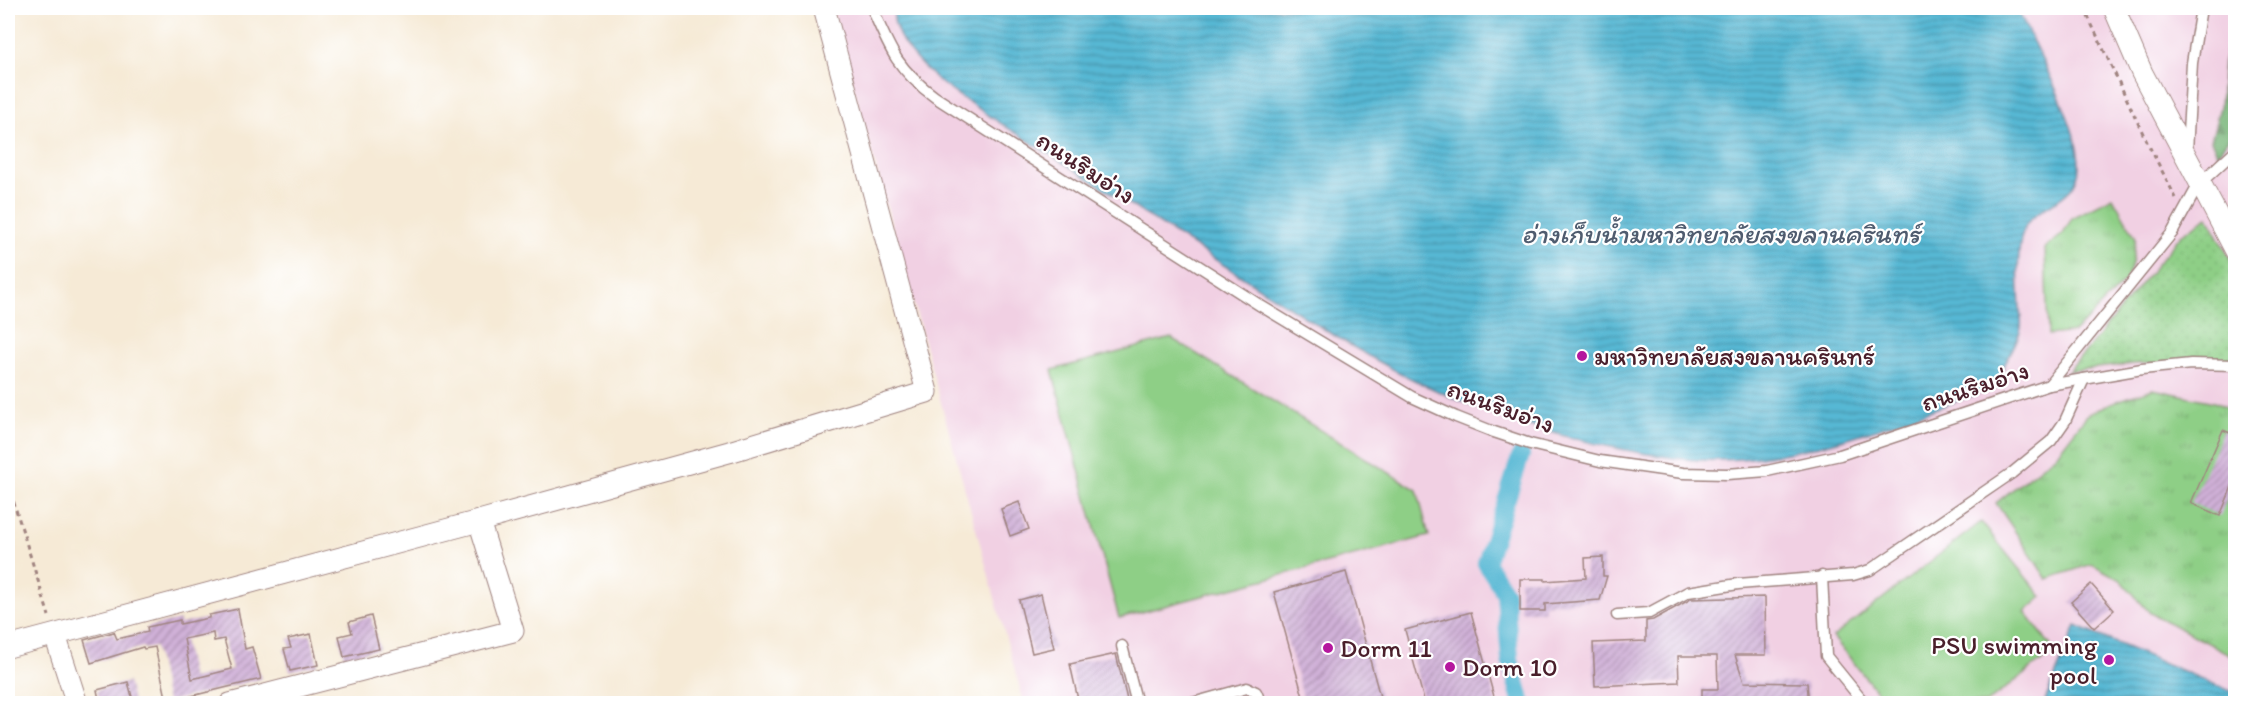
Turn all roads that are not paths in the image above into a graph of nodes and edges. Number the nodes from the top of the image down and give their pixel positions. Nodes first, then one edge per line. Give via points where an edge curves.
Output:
1 (824, 8) edge
2 (872, 8) edge
3 (2114, 8) edge
4 (2201, 8) edge
5 (2235, 150) edge
6 (2187, 160) junction
7 (2199, 184) junction
8 (2235, 251) edge
9 (2235, 365) edge
10 (2084, 379) junction
11 (2049, 385) junction
12 (479, 521) junction
13 (1822, 576) junction
14 (1617, 615) dead end
15 (55, 635) junction
16 (1122, 646) dead end
17 (8, 647) edge
18 (77, 704) edge
19 (230, 704) edge
20 (1137, 704) edge
21 (1190, 704) edge
22 (1261, 704) edge
23 (1865, 704) edge

1 - 12 street via 927,392
2 - 11 lane, ถนนริมอ่าง via 904,71 935,97 1412,397 1530,444 1664,471 1767,471 1840,455
3 - 6 street
4 - 6 lane via 2192,63
5 - 7 lane
6 - 7 street
7 - 8 street
7 - 11 lane via 2172,233
9 - 10 lane, ถนนริมอ่าง via 2179,365
10 - 11 lane, ถนนริมอ่าง
10 - 13 lane via 2051,441 2012,473 1869,570
12 - 15 street
12 - 19 street via 513,631
13 - 14 lane via 1688,592 1649,613
13 - 23 lane via 1826,656
15 - 17 street
15 - 18 street
16 - 20 lane
21 - 22 lane via 1247,688 1256,692

